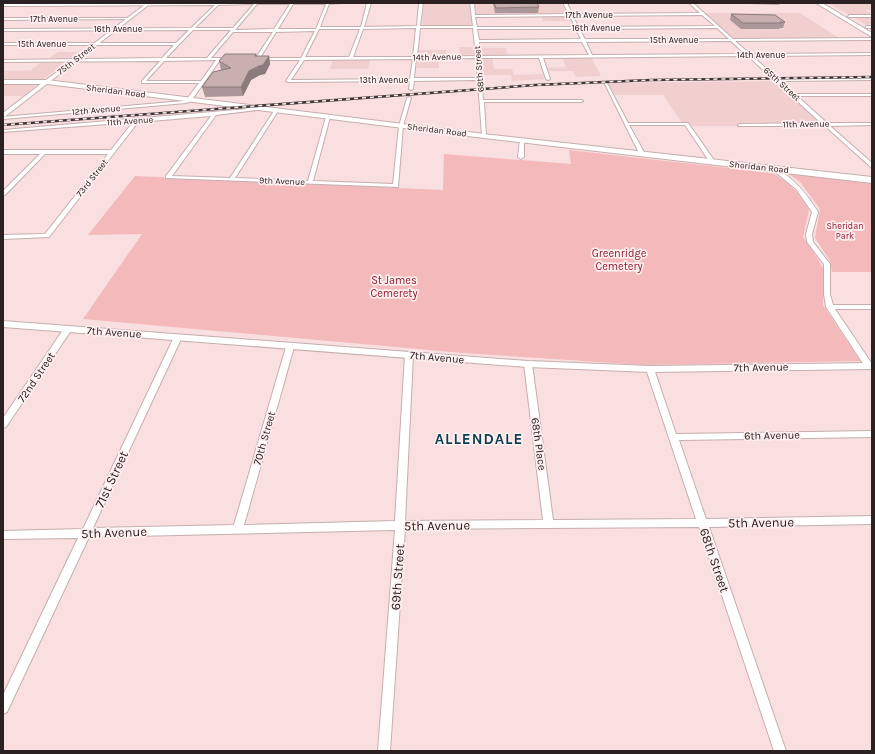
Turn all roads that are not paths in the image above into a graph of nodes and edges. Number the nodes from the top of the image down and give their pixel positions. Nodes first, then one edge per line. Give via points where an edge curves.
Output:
1 (328, 3) edge
2 (339, 3) edge
3 (369, 3) edge
4 (421, 3) edge
5 (472, 3) edge
6 (565, 3) edge
7 (691, 3) edge
8 (750, 3) edge
9 (778, 3) edge
10 (818, 3) edge
11 (826, 3) edge
12 (53, 4) edge
13 (148, 4) edge
14 (216, 4) junction
15 (256, 4) edge
16 (292, 4) edge
17 (3, 5) edge
18 (704, 14) junction
19 (571, 15) junction
20 (474, 16) junction
21 (849, 16) junction
22 (872, 16) edge
23 (128, 19) junction
24 (3, 20) edge
25 (25, 20) junction
26 (20, 23) dead end
27 (236, 26) junction
28 (243, 26) dead end
29 (271, 26) dead end
30 (278, 26) junction
31 (14, 27) dead end
32 (418, 27) junction
33 (717, 27) junction
34 (318, 28) junction
35 (362, 28) junction
36 (475, 28) junction
37 (577, 28) junction
38 (870, 28) edge
39 (193, 29) junction
40 (8, 30) junction
41 (114, 30) junction
42 (232, 30) junction
43 (275, 31) junction
44 (3, 32) edge
45 (872, 35) edge
46 (872, 39) edge
47 (732, 40) junction
48 (477, 41) junction
49 (583, 41) junction
50 (3, 44) edge
51 (95, 44) junction
52 (177, 44) junction
53 (872, 54) edge
54 (749, 55) junction
55 (591, 56) junction
56 (478, 57) junction
57 (541, 57) junction
58 (351, 58) junction
59 (415, 58) junction
60 (208, 59) junction
61 (220, 59) junction
62 (235, 59) edge
63 (250, 59) edge
64 (257, 59) junction
65 (303, 59) junction
66 (164, 60) junction
67 (3, 61) edge
68 (74, 61) junction
69 (480, 79) junction
70 (548, 79) dead end
71 (872, 79) edge
72 (412, 80) junction
73 (778, 80) junction
74 (3, 82) edge
75 (47, 82) junction
76 (203, 82) junction
77 (605, 83) dead end
78 (411, 89) dead end
79 (866, 95) junction
80 (872, 95) edge
81 (795, 96) junction
82 (171, 98) junction
83 (409, 98) dead end
84 (189, 100) junction
85 (872, 100) edge
86 (482, 101) junction
87 (581, 101) dead end
88 (166, 105) junction
89 (257, 109) junction
90 (6, 111) edge
91 (276, 111) junction
92 (215, 114) junction
93 (3, 117) edge
94 (328, 117) junction
95 (137, 120) junction
96 (627, 124) junction
97 (825, 124) junction
98 (872, 124) edge
99 (740, 125) dead end
100 (401, 126) junction
101 (3, 131) edge
102 (484, 136) junction
103 (522, 140) junction
104 (3, 152) edge
105 (44, 152) junction
106 (113, 152) junction
107 (642, 154) junction
108 (521, 157) dead end
109 (863, 158) junction
110 (872, 158) edge
111 (713, 162) junction
112 (872, 166) edge
113 (775, 169) junction
114 (232, 179) junction
115 (872, 180) edge
116 (310, 182) junction
117 (3, 194) edge
118 (3, 237) edge
119 (830, 307) junction
120 (872, 307) edge
121 (3, 324) edge
122 (68, 329) junction
123 (178, 337) junction
124 (290, 347) junction
125 (409, 355) junction
126 (528, 364) junction
127 (871, 366) edge
128 (650, 369) junction
129 (3, 425) edge
130 (872, 434) edge
131 (673, 437) junction
132 (872, 520) edge
133 (702, 523) junction
134 (549, 524) junction
135 (400, 525) junction
136 (238, 529) junction
137 (86, 533) junction
138 (3, 535) edge
139 (3, 708) edge
140 (384, 751) edge
141 (780, 751) edge

1 - 2 street
1 - 16 street
1 - 34 street
3 - 35 street
4 - 32 street
5 - 20 street, 68th Street
6 - 19 street
7 - 18 street, 65th Street
8 - 9 street
10 - 45 main road
11 - 21 main road
12 - 13 street
12 - 17 street
13 - 14 street
13 - 23 street, 75th Street
14 - 15 street
14 - 39 street
15 - 16 street
15 - 27 street
16 - 30 street
18 - 19 street, 17th Avenue
18 - 33 street, 65th Street
19 - 20 street, 17th Avenue
19 - 37 street
20 - 36 street, 68th Street
21 - 22 street
21 - 38 main road
23 - 25 street, 17th Avenue
23 - 41 street, 75th Street
24 - 25 street, 17th Avenue
25 - 26 street
27 - 28 street
27 - 42 street
29 - 30 street, 16th Avenue
30 - 34 street, 16th Avenue
30 - 43 street
31 - 40 street
32 - 35 street, 16th Avenue
32 - 36 street, 16th Avenue
32 - 59 street
33 - 37 street, 16th Avenue
33 - 47 street, 65th Street
34 - 35 street, 16th Avenue
34 - 43 street, 16th Avenue
34 - 65 street
35 - 58 street
36 - 37 street, 16th Avenue
36 - 48 street, 68th Street
37 - 49 street
39 - 41 street, 16th Avenue
39 - 42 street, 16th Avenue
39 - 52 street
40 - 41 street, 16th Avenue
40 - 44 street, 16th Avenue
41 - 51 street, 75th Street
42 - 43 street, 16th Avenue
42 - 60 street
43 - 64 street
46 - 47 street, 15th Avenue
47 - 49 street, 15th Avenue
47 - 54 street, 65th Street
48 - 49 street, 15th Avenue
48 - 56 street, 68th Street
49 - 55 street
50 - 51 street, 15th Avenue
51 - 52 street, 15th Avenue
51 - 68 street, 75th Street
52 - 66 street
53 - 54 street, 14th Avenue
54 - 55 street, 14th Avenue
54 - 73 street, 65th Street
55 - 57 street, 14th Avenue
56 - 57 street, 14th Avenue
56 - 59 street, 14th Avenue
56 - 69 street, 68th Street
57 - 70 street
58 - 59 street, 14th Avenue
58 - 65 street, 14th Avenue
59 - 72 street
60 - 61 street
60 - 66 street
61 - 62 street
61 - 76 street
63 - 64 street, 14th Avenue
64 - 65 street, 14th Avenue
65 - 72 street, 13th Avenue via 288,81
66 - 68 street
66 - 76 street via 143,82
67 - 68 street
68 - 75 street, 75th Street
69 - 72 street, 13th Avenue
69 - 86 street, 68th Street
71 - 73 street
72 - 78 street
73 - 81 street, 65th Street
74 - 75 main road, Sheridan Road
75 - 82 main road, Sheridan Road
75 - 90 street, 75th Street
76 - 84 street
77 - 96 street
79 - 80 street
79 - 81 street
79 - 85 street
81 - 97 street, 65th Street
82 - 84 main road, Sheridan Road
82 - 88 main road
83 - 100 street
84 - 88 street, 12th Avenue
84 - 89 main road, Sheridan Road
86 - 87 street
86 - 102 street, 68th Street
88 - 93 street, 12th Avenue
89 - 91 main road, Sheridan Road
89 - 92 street, 11th Avenue
90 - 93 street, 75th Street
91 - 94 main road, Sheridan Road
91 - 114 street
92 - 95 street, 11th Avenue
92 - 114 street, 9th Avenue via 168,177
94 - 100 main road, Sheridan Road
94 - 116 street
95 - 101 street, 11th Avenue
95 - 106 street, 73rd Street
96 - 107 street
96 - 111 street via 686,124
97 - 98 street, 11th Avenue
97 - 99 street, 11th Avenue
97 - 109 street, 65th Street
100 - 102 main road, Sheridan Road
100 - 116 street, 9th Avenue via 396,186
102 - 103 main road, Sheridan Road
103 - 107 main road, Sheridan Road
103 - 108 street
104 - 105 street
105 - 106 street
105 - 117 street
106 - 118 street, 73rd Street via 47,236
107 - 111 main road, Sheridan Road
109 - 110 street
109 - 112 street, 65th Street
111 - 113 main road, Sheridan Road
113 - 115 main road, Sheridan Road
113 - 119 street via 795,183 815,212 809,234 810,242 827,264 827,294
114 - 116 street, 9th Avenue
119 - 120 street
119 - 127 street
121 - 122 street, 7th Avenue
122 - 123 street, 7th Avenue
122 - 129 street, 72nd Street
123 - 124 street, 7th Avenue
123 - 137 street, 71st Street
124 - 125 street, 7th Avenue
124 - 136 street, 70th Street
125 - 126 street, 7th Avenue
125 - 135 street, 69th Street
126 - 128 street, 7th Avenue
126 - 134 street, 68th Place
127 - 128 street, 7th Avenue
128 - 131 street, 68th Street
130 - 131 street, 6th Avenue
131 - 133 street, 68th Street
132 - 133 street, 5th Avenue
133 - 134 street, 5th Avenue
133 - 141 street, 68th Street
134 - 135 street, 5th Avenue
135 - 136 street, 5th Avenue
135 - 140 street, 69th Street
136 - 137 street, 5th Avenue
137 - 138 street, 5th Avenue
137 - 139 street, 71st Street

